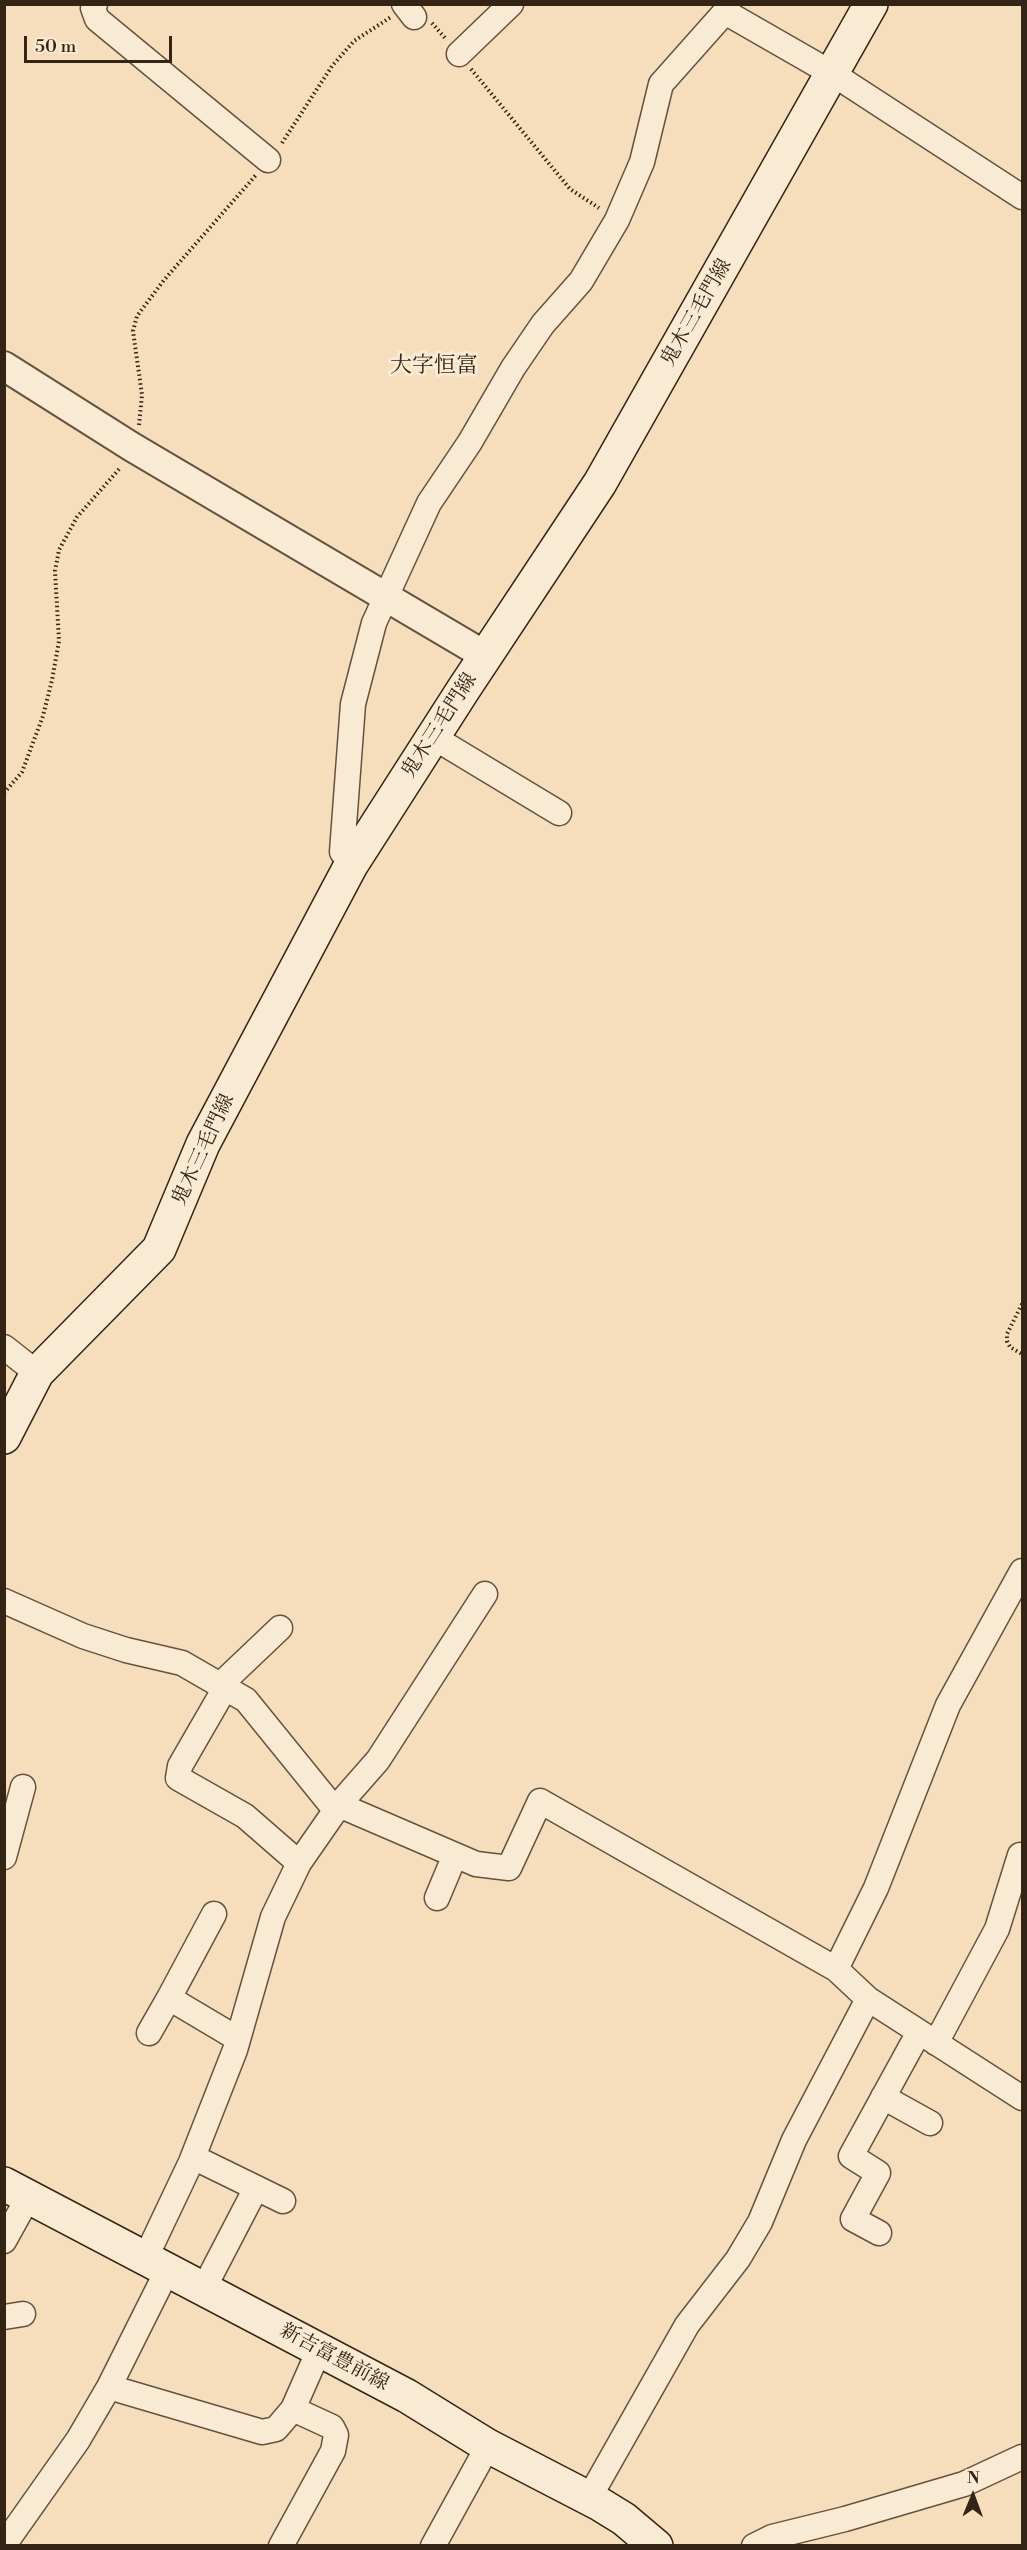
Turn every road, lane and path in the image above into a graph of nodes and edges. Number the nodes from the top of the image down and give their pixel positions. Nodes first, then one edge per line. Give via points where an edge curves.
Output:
1 (95, 4) edge
2 (511, 4) edge
3 (871, 4) edge
4 (726, 8) edge
5 (409, 11) edge
6 (459, 54) junction
7 (833, 74) junction
8 (268, 160) junction
9 (1023, 197) edge
10 (617, 220) junction
11 (4, 366) edge
12 (132, 447) junction
13 (387, 598) junction
14 (486, 656) junction
15 (433, 737) junction
16 (4, 794) edge
17 (559, 813) dead end
18 (351, 865) junction
19 (1023, 1305) edge
20 (4, 1347) edge
21 (1023, 1354) edge
22 (37, 1373) junction
23 (4, 1437) edge
24 (1023, 1571) edge
25 (484, 1594) dead end
26 (4, 1601) edge
27 (280, 1628) dead end
28 (223, 1687) junction
29 (23, 1787) dead end
30 (338, 1808) junction
31 (455, 1855) junction
32 (1020, 1855) dead end
33 (4, 1857) edge
34 (299, 1863) junction
35 (437, 1898) dead end
36 (214, 1914) dead end
37 (836, 1969) junction
38 (169, 1998) junction
39 (868, 1999) junction
40 (149, 2033) dead end
41 (927, 2037) junction
42 (238, 2039) junction
43 (883, 2097) junction
44 (1023, 2098) edge
45 (930, 2123) dead end
46 (193, 2157) junction
47 (256, 2188) junction
48 (17, 2190) edge
49 (283, 2201) dead end
50 (879, 2233) dead end
51 (4, 2241) edge
52 (157, 2264) junction
53 (204, 2288) junction
54 (319, 2349) junction
55 (109, 2387) junction
56 (292, 2409) junction
57 (488, 2446) junction
58 (1023, 2457) edge
59 (589, 2498) junction
60 (4, 2545) edge
61 (434, 2545) edge
62 (280, 2546) edge
63 (656, 2546) edge
64 (754, 2546) edge

1 - 8 street via 97,19
2 - 6 street
3 - 7 main road, 鬼木三毛門線
4 - 7 street
4 - 10 street via 661,84 642,162
5 - 6 path via 429,20
5 - 8 path via 392,16 354,41 332,66
6 - 10 path via 570,189
7 - 9 street
7 - 14 main road, 鬼木三毛門線 via 600,483
8 - 12 path via 137,316 133,331 142,395 141,417
10 - 13 street via 581,281 543,324 513,368 429,503
11 - 12 street
12 - 13 street
12 - 16 path via 128,458 77,517 59,550 55,571 59,641 52,680 22,772
13 - 14 street
13 - 18 street via 374,623 352,704 342,852
14 - 15 main road, 鬼木三毛門線
15 - 17 street
15 - 18 main road, 鬼木三毛門線
18 - 22 main road, 鬼木三毛門線 via 203,1144 159,1249
19 - 21 path via 1007,1341
20 - 22 street
22 - 23 main road, 鬼木三毛門線
24 - 37 street via 948,1705 876,1888
25 - 30 street via 378,1760
26 - 28 street via 83,1636 182,1663
27 - 28 street
28 - 30 street via 246,1700
28 - 34 street via 180,1766 178,1778 245,1816
29 - 33 street
30 - 31 street
30 - 34 street
31 - 35 street
31 - 37 street via 476,1864 509,1868 540,1801
32 - 41 street via 997,1929
34 - 42 street via 273,1917
36 - 38 street
37 - 39 street
38 - 40 street
38 - 42 street
39 - 41 street
39 - 59 street via 794,2140 760,2222 738,2259 687,2325
41 - 43 street
41 - 44 street
42 - 46 street
43 - 45 street
43 - 50 street via 851,2156 878,2173 853,2219
46 - 47 street
46 - 52 street
47 - 49 street
47 - 53 street
48 - 51 street
48 - 52 main road, 新吉富豊前線
52 - 53 main road, 新吉富豊前線
52 - 55 street
53 - 54 main road, 新吉富豊前線
54 - 56 street
54 - 57 main road, 新吉富豊前線 via 408,2396
55 - 56 street via 262,2432 276,2429
55 - 60 street via 78,2440
56 - 62 street via 332,2427 336,2435 333,2451
57 - 59 main road, 新吉富豊前線
57 - 61 street
58 - 64 street via 964,2484 772,2537
59 - 63 main road, 新吉富豊前線 via 624,2519

